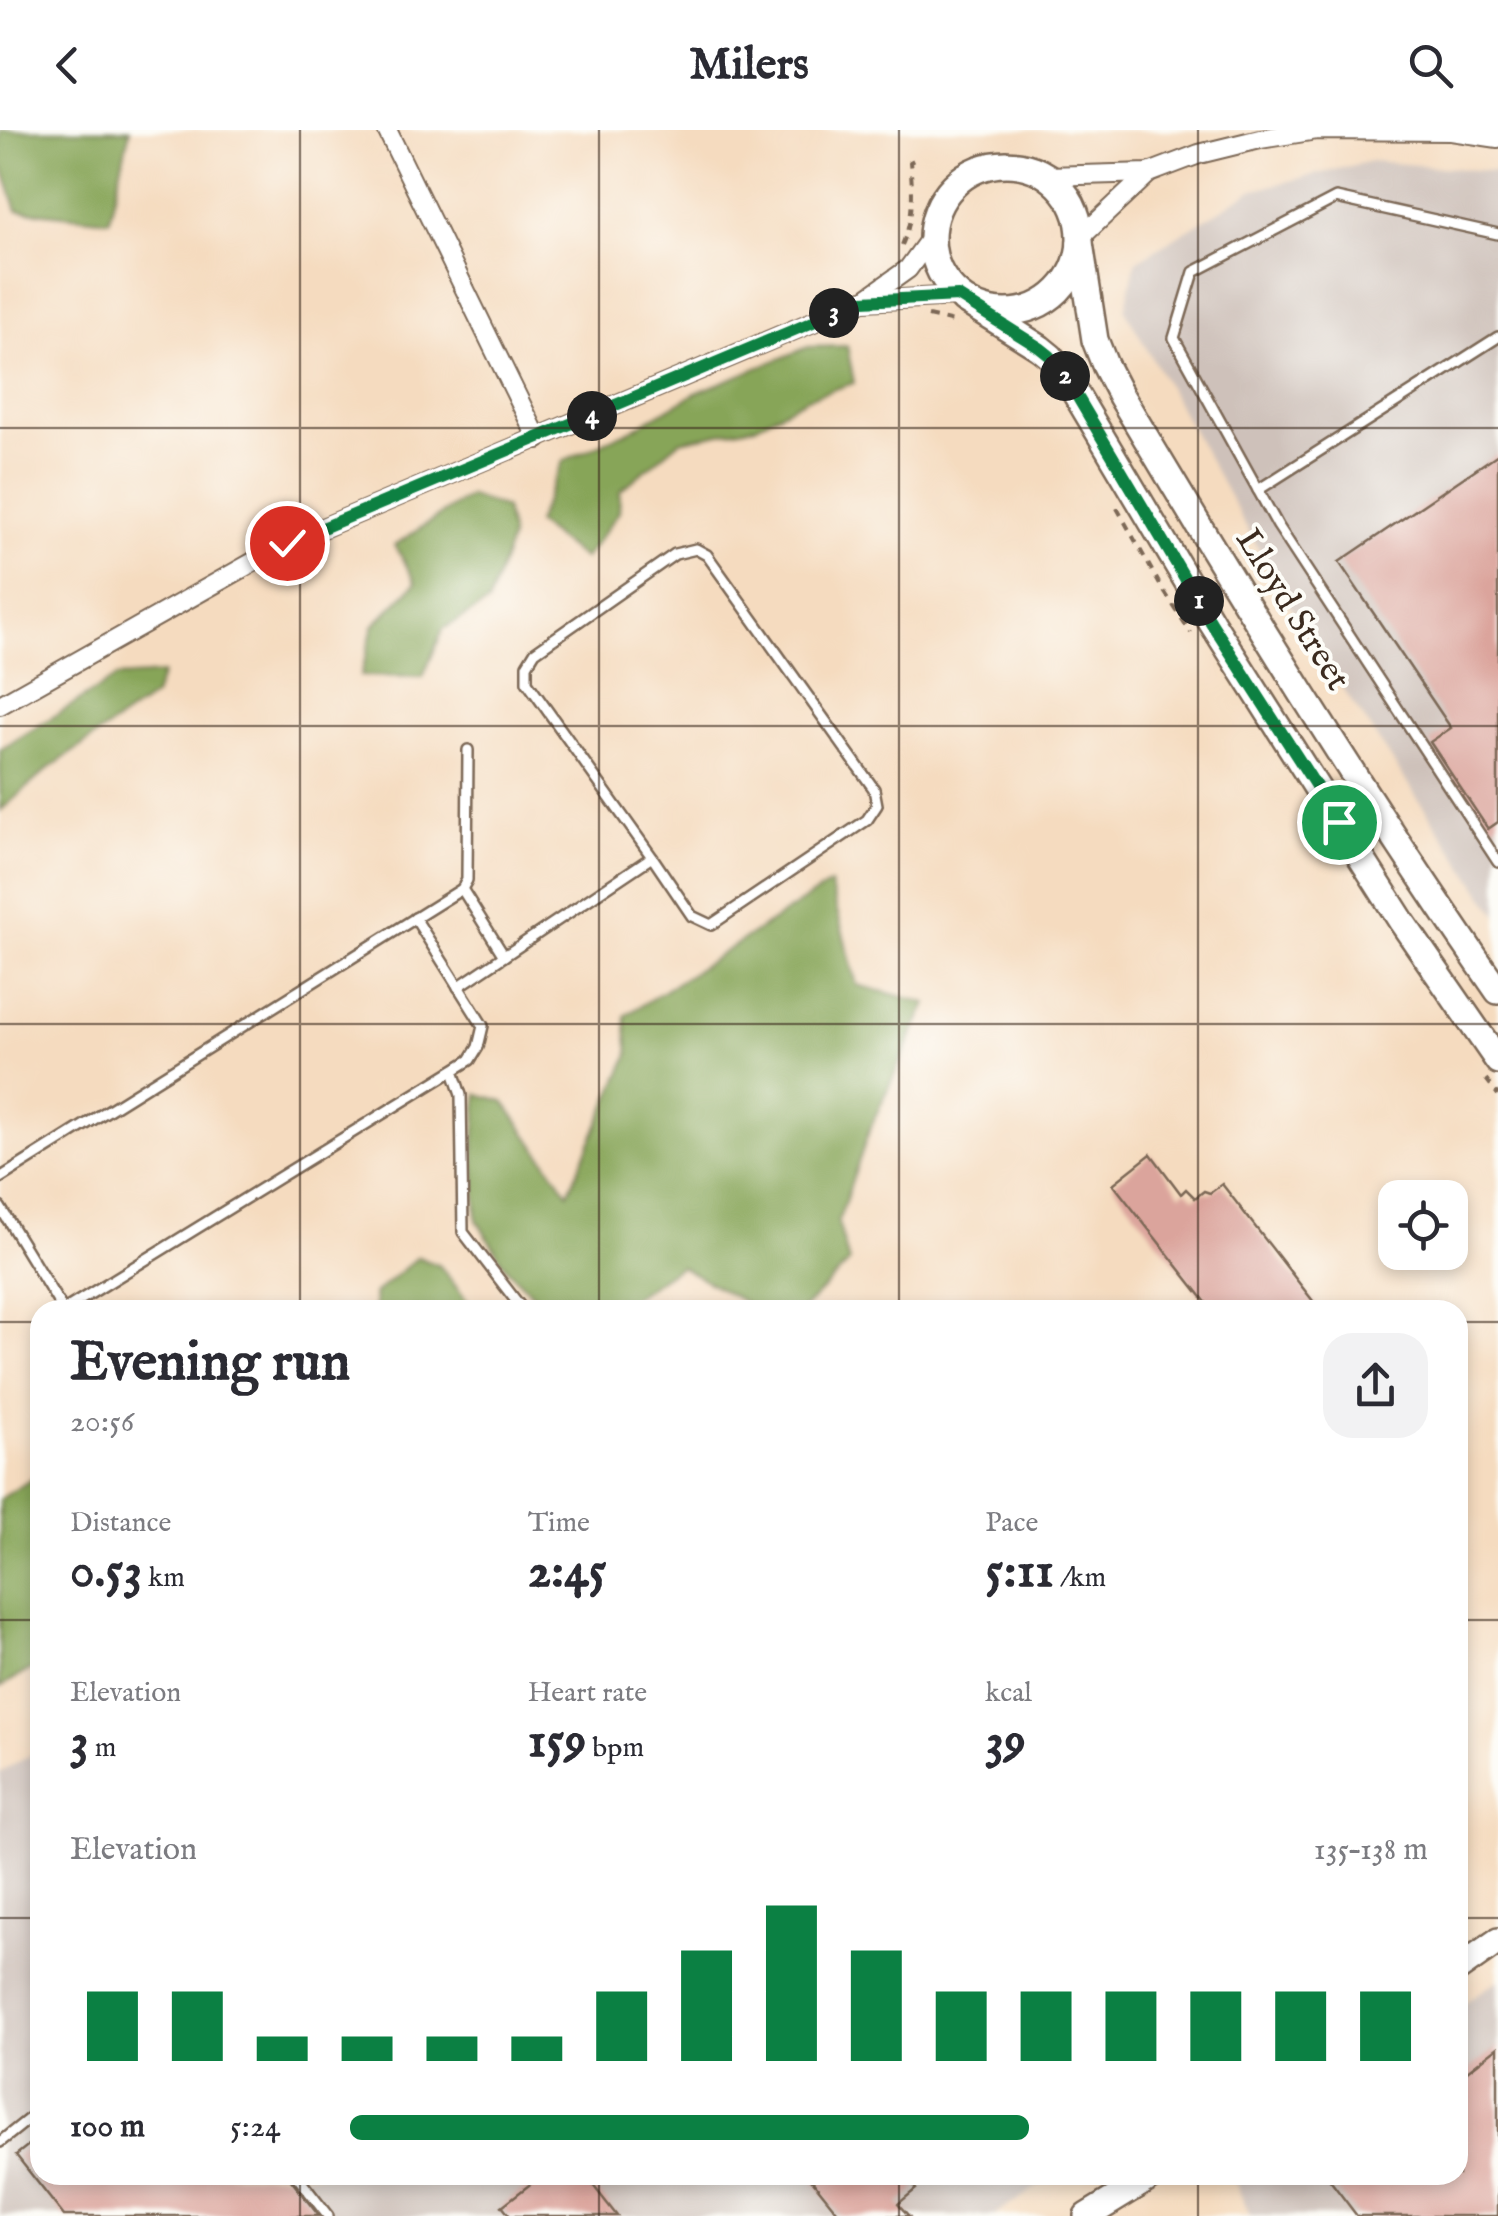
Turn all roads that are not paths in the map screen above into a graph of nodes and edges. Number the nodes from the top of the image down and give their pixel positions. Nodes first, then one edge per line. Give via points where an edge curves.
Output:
1 (387, 130) edge
2 (1498, 138) edge
3 (1148, 173) junction
4 (1046, 176) junction
5 (1498, 234) edge
6 (932, 236) junction
7 (1080, 240) junction
8 (961, 298) junction
9 (863, 301) junction
10 (1498, 337) edge
11 (538, 438) junction
12 (1258, 490) junction
13 (0, 704) edge
14 (468, 750) dead end
15 (652, 857) junction
16 (1498, 862) edge
17 (462, 889) junction
18 (415, 918) junction
19 (504, 956) junction
20 (458, 987) junction
21 (1498, 991) edge
22 (1498, 1061) edge
23 (453, 1070) junction
24 (0, 1178) edge
25 (0, 1207) edge
26 (58, 1300) edge
27 (80, 1300) edge
28 (514, 1300) edge
29 (1498, 1941) edge
30 (1468, 1962) edge
31 (30, 2118) edge
32 (0, 2142) edge
33 (304, 2185) edge
34 (1138, 2185) edge
35 (328, 2216) edge
36 (1087, 2216) edge

1 - 11 street
2 - 3 street via 1317,130 1200,154
3 - 4 street
3 - 7 street
4 - 6 main road via 1017,165 978,170 946,195
4 - 7 main road via 1072,203
5 - 12 lane via 1336,198 1194,272 1174,338
6 - 8 main road via 938,267
6 - 9 street via 908,269
7 - 8 main road via 1064,284 1028,310 984,310
7 - 21 main road, Lloyd Street via 1096,340 1121,396 1242,600
8 - 9 street
8 - 22 main road, Lloyd Street via 1040,348 1064,374 1212,624
9 - 11 street
10 - 12 lane
11 - 13 street via 287,543
12 - 16 lane
14 - 17 lane
15 - 15 lane via 527,682 527,665 535,652 675,554 696,549 707,555 874,789 877,805 867,820 711,925 692,916
15 - 19 lane
17 - 18 lane
17 - 19 lane
18 - 20 lane
18 - 24 lane
19 - 20 lane
20 - 23 lane via 483,1026 470,1060
23 - 27 lane
23 - 28 lane via 461,1095 463,1232
25 - 26 lane
29 - 30 main road
31 - 32 lane
33 - 35 lane
34 - 36 main road

